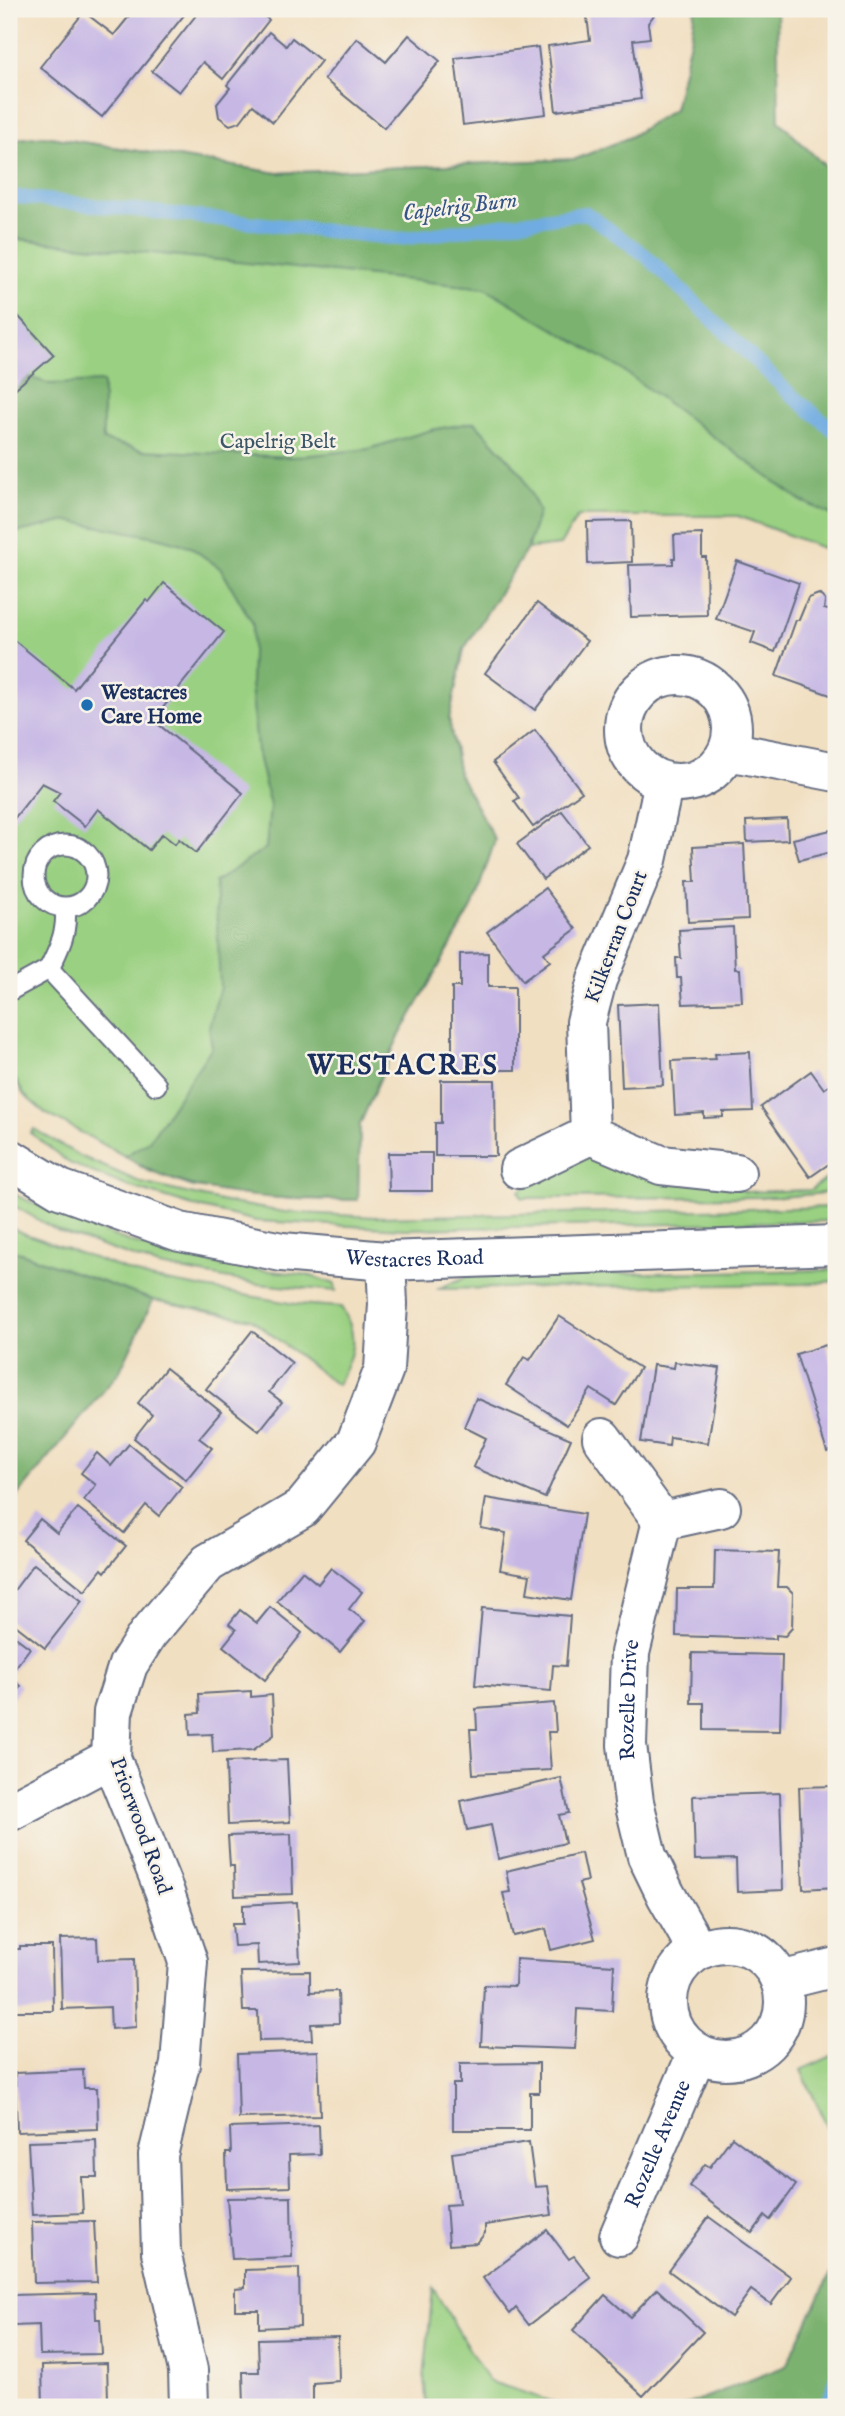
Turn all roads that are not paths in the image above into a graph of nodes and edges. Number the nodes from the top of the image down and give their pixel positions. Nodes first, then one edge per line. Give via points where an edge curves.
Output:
1 (728, 751) junction
2 (836, 772) edge
3 (664, 782) junction
4 (65, 908) dead end
5 (49, 970) junction
6 (9, 991) edge
7 (156, 1085) dead end
8 (590, 1135) junction
9 (9, 1158) edge
10 (519, 1169) dead end
11 (736, 1173) dead end
12 (836, 1244) edge
13 (386, 1261) junction
14 (602, 1438) dead end
15 (721, 1508) dead end
16 (662, 1521) junction
17 (111, 1758) junction
18 (9, 1812) edge
19 (698, 1951) junction
20 (836, 1967) edge
21 (780, 1981) junction
22 (697, 2053) junction
23 (619, 2235) dead end
24 (188, 2407) edge

1 - 2 street
1 - 3 street via 714,769 695,781
1 - 3 street via 733,732 723,697 692,676 655,679 630,703 624,734 636,764
3 - 8 street, Kilkerran Court via 647,860 597,980 586,1022
4 - 5 lane via 67,924
5 - 6 lane
5 - 7 lane
8 - 10 street
8 - 11 street via 661,1165
9 - 13 street, Westacres Road via 60,1189 180,1232 282,1252
12 - 13 street, Westacres Road
13 - 17 street, Priorwood Road via 384,1369 356,1442 302,1508 208,1563 147,1635 128,1665 113,1712
14 - 16 street
15 - 16 street
16 - 19 street, Rozelle Drive via 630,1653 627,1745 647,1856
17 - 18 street
17 - 24 street, Priorwood Road via 188,1962 180,2064 158,2155 161,2252 188,2370
19 - 21 street via 740,1945 759,1954
19 - 22 street via 675,1973 668,1993 671,2023
20 - 21 street
21 - 22 street via 785,2000 781,2022 771,2039 747,2057 727,2061
22 - 23 street, Rozelle Avenue

